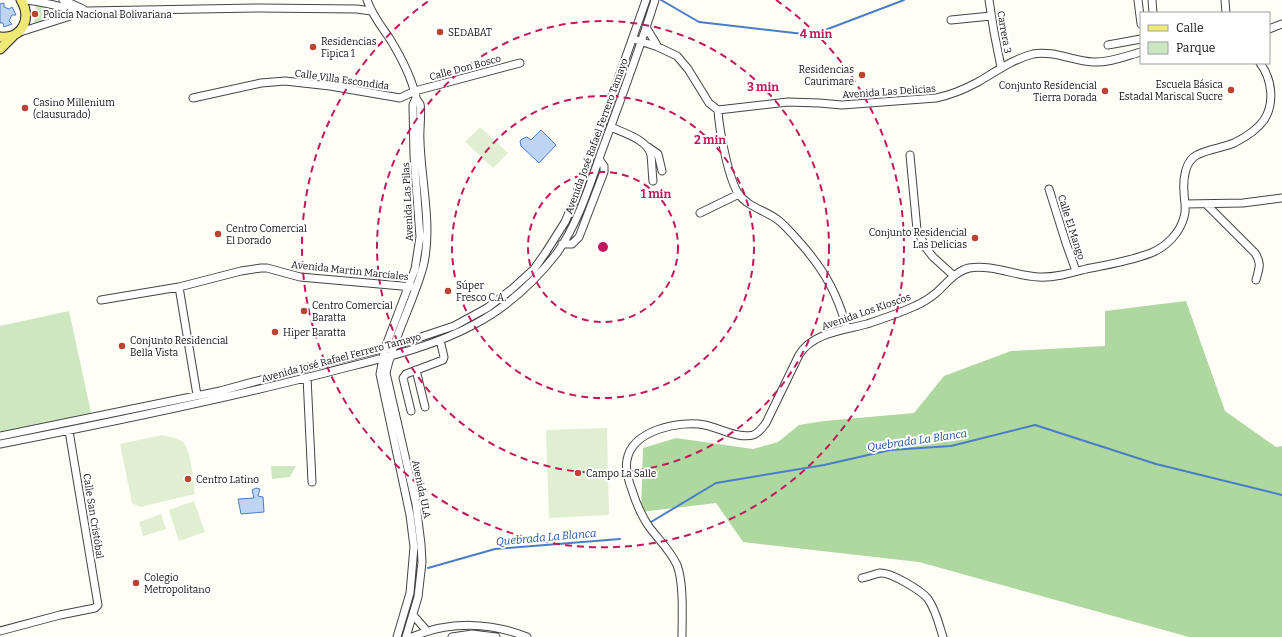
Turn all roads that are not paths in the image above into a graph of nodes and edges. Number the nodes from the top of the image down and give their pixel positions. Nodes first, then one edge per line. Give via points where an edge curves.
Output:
1 (22, 0) edge
2 (62, 0) edge
3 (367, 0) edge
4 (646, 0) edge
5 (655, 0) edge
6 (989, 0) edge
7 (1138, 0) edge
8 (1152, 0) edge
9 (1225, 0) edge
10 (87, 11) junction
11 (371, 11) junction
12 (1154, 12) edge
13 (1226, 12) edge
14 (992, 16) junction
15 (1140, 16) edge
16 (952, 20) dead end
17 (1282, 24) edge
18 (646, 27) junction
19 (1270, 29) edge
20 (16, 34) junction
21 (0, 37) edge
22 (633, 39) junction
23 (1140, 39) edge
24 (641, 41) junction
25 (1108, 45) dead end
26 (658, 47) junction
27 (0, 49) edge
28 (1140, 52) edge
29 (520, 63) dead end
30 (1261, 64) edge
31 (1002, 67) junction
32 (416, 95) junction
33 (193, 98) dead end
34 (718, 110) junction
35 (611, 127) junction
36 (648, 147) junction
37 (910, 155) dead end
38 (599, 160) junction
39 (662, 171) dead end
40 (653, 181) dead end
41 (1049, 189) dead end
42 (739, 194) junction
43 (1282, 198) edge
44 (1185, 204) junction
45 (1206, 204) junction
46 (700, 213) dead end
47 (562, 244) junction
48 (1076, 271) junction
49 (954, 276) junction
50 (1256, 280) dead end
51 (409, 286) junction
52 (179, 287) junction
53 (417, 288) junction
54 (101, 300) dead end
55 (847, 328) junction
56 (440, 340) junction
57 (394, 346) junction
58 (385, 348) junction
59 (386, 357) junction
60 (416, 370) junction
61 (307, 377) junction
62 (197, 395) junction
63 (425, 407) dead end
64 (411, 411) dead end
65 (69, 431) junction
66 (0, 436) edge
67 (0, 444) edge
68 (312, 482) dead end
69 (862, 578) dead end
70 (413, 615) junction
71 (0, 631) edge
72 (427, 631) junction
73 (398, 636) edge
74 (407, 637) edge
75 (412, 637) edge
76 (452, 637) edge
77 (496, 637) edge
78 (527, 637) edge
79 (682, 637) edge
80 (943, 637) edge

1 - 10 street
1 - 20 main road via 26,21
2 - 10 street
3 - 11 street, Avenida Las Pilas
4 - 22 street, Avenida José Rafael Ferrero Tamayo
5 - 18 street, Avenida José Rafael Ferrero Tamayo
6 - 14 street, Carrera 3
7 - 15 street
8 - 12 street
9 - 13 street
10 - 11 street via 266,8
10 - 20 street
11 - 32 street, Avenida Las Pilas via 399,55
14 - 16 street
14 - 31 street, Carrera 3
17 - 19 street
18 - 24 street, Avenida José Rafael Ferrero Tamayo
18 - 26 street
20 - 21 main road
20 - 27 main road
22 - 24 street
22 - 57 street, Avenida José Rafael Ferrero Tamayo via 572,206 558,234 534,269 500,298 469,319
23 - 25 street
24 - 26 street
24 - 35 street, Avenida José Rafael Ferrero Tamayo
26 - 34 street via 677,56 709,103
28 - 31 street, Avenida Las Delicias via 1095,62 1041,53 1018,59
29 - 32 street, Calle Don Bosco
30 - 44 street, Avenida Los Kioscos via 1269,81 1271,94 1264,121 1255,130 1232,144 1192,158 1185,172
31 - 34 street, Avenida Las Delicias via 961,90 936,98 842,106 788,102
32 - 33 street, Calle Villa Escondida via 400,98 286,81 261,83
32 - 51 street, Avenida Las Pilas via 413,105 414,149 420,237 415,269
32 - 53 street, Avenida Las Pilas via 420,104 426,230 424,265
34 - 42 street via 730,172
35 - 36 street via 644,142
35 - 38 street, Avenida José Rafael Ferrero Tamayo
36 - 39 street via 658,154
36 - 40 street
37 - 49 street via 917,230 933,257
38 - 47 street, Avenida José Rafael Ferrero Tamayo via 576,220
38 - 47 street via 604,166 604,172 579,237 572,244
41 - 48 street, Calle El Mango
42 - 46 street
42 - 55 street via 752,206 777,219 793,233 814,259 833,288
43 - 45 street
44 - 45 street
44 - 48 street, Avenida Los Kioscos via 1185,216 1174,237 1159,250
45 - 50 street via 1259,259
47 - 56 street, Avenida José Rafael Ferrero Tamayo via 536,277 511,300 489,316
48 - 49 street, Avenida Los Kioscos via 1040,278 980,267 964,270
49 - 55 street, Avenida Los Kioscos via 934,294 915,306 867,324
51 - 52 street, Avenida Martin Marciales via 300,277 261,268
51 - 53 street, Avenida Martin Marciales
51 - 58 street, Avenida Las Pilas
52 - 54 street, Avenida Martin Marciales
52 - 62 street
53 - 57 street, Avenida Las Pilas
55 - 79 street, Avenida Los Kioscos via 810,342 803,348 775,407 759,432 752,435 734,434 705,425 666,427 646,435 631,449 626,461 634,495 643,516 665,544 677,566 680,580
56 - 59 street, Avenida José Rafael Ferrero Tamayo
56 - 60 street via 443,360
57 - 58 street, Avenida José Rafael Ferrero Tamayo
57 - 59 street, Avenida ULA
58 - 59 street, Avenida ULA
58 - 62 street, Avenida José Rafael Ferrero Tamayo
59 - 61 street, Avenida José Rafael Ferrero Tamayo
59 - 70 street, Avenida ULA via 386,373 416,504 421,544 422,562
59 - 73 street, Avenida ULA via 380,374 410,515 414,547 410,593
60 - 63 street
60 - 64 street via 403,378
61 - 65 street, Avenida José Rafael Ferrero Tamayo
61 - 68 street
62 - 66 street, Avenida José Rafael Ferrero Tamayo
65 - 67 street, Avenida José Rafael Ferrero Tamayo
65 - 71 street, Calle San Cristóbal via 98,606
69 - 80 street via 880,573 890,574 924,595 931,604
70 - 72 street
70 - 74 street, Avenida ULA
72 - 75 street
72 - 78 street via 470,625 514,632
73 - 74 street
76 - 77 street via 472,634

